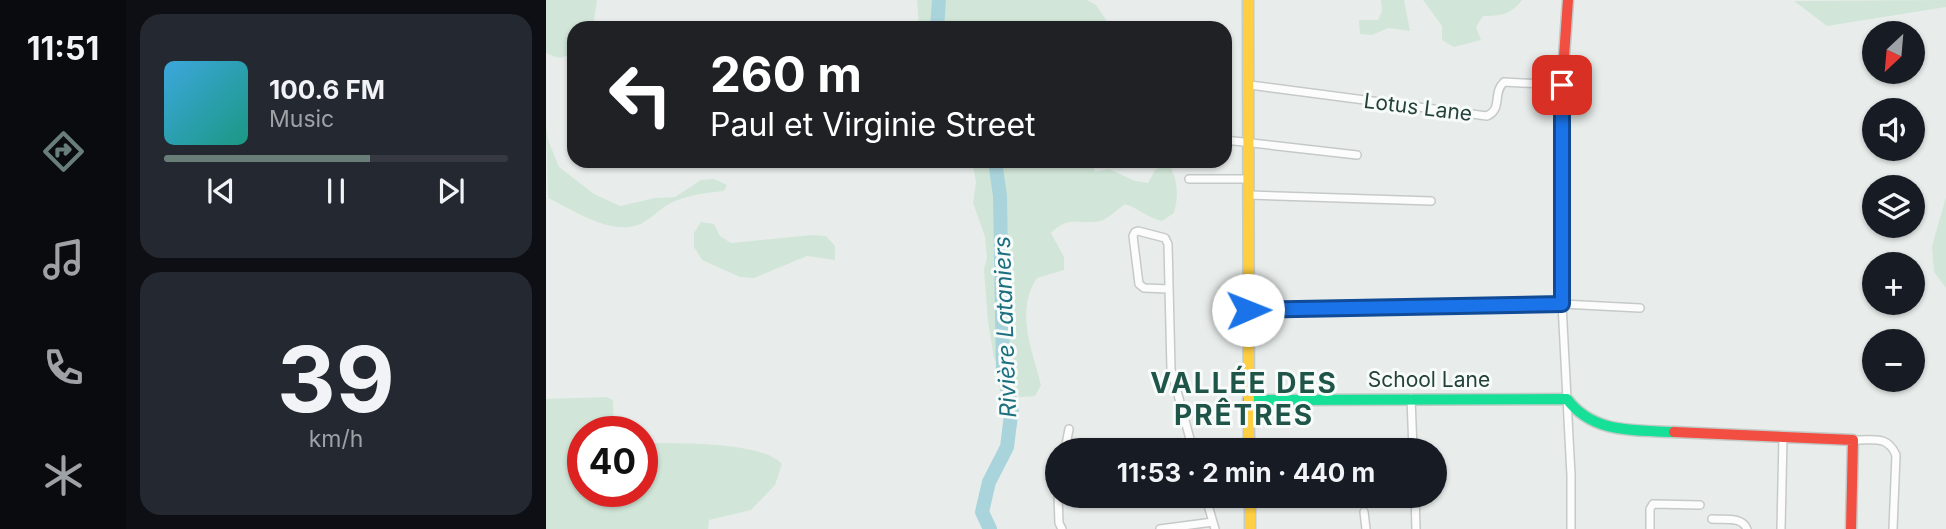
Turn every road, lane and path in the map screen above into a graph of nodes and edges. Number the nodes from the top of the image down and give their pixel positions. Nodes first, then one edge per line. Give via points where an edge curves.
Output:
1 (1248, 0) edge
2 (1568, 0) edge
3 (1250, 85) junction
4 (1562, 85) junction
5 (1232, 141) edge
6 (1250, 144) junction
7 (1357, 155) dead end
8 (1189, 179) dead end
9 (1249, 179) junction
10 (1249, 195) junction
11 (1431, 201) dead end
12 (1169, 289) junction
13 (1562, 304) junction
14 (1640, 308) dead end
15 (1248, 310) junction
16 (1411, 398) junction
17 (1567, 399) junction
18 (1248, 400) junction
19 (1069, 429) dead end
20 (1783, 436) junction
21 (1067, 438) edge
22 (1190, 438) edge
23 (1249, 438) edge
24 (1413, 438) edge
25 (1853, 440) junction
26 (1700, 505) dead end
27 (1058, 508) edge
28 (1209, 508) edge
29 (1250, 508) edge
30 (1415, 508) edge
31 (1363, 512) dead end
32 (1713, 519) dead end
33 (1214, 525) edge
34 (1062, 529) edge
35 (1160, 529) edge
36 (1250, 529) edge
37 (1366, 529) edge
38 (1416, 529) edge
39 (1571, 529) edge
40 (1650, 529) edge
41 (1747, 529) edge
42 (1781, 529) edge
43 (1851, 529) edge
44 (1893, 529) edge

1 - 3 street
2 - 4 street
3 - 4 street, Lotus Lane via 1487,116 1497,107 1497,94 1504,82
3 - 6 street
4 - 13 street
5 - 6 street
6 - 7 street
6 - 9 street
8 - 9 street
9 - 10 street
10 - 11 street
10 - 15 street
12 - 12 street via 1168,244 1164,238 1138,231 1133,236 1139,284
12 - 22 street via 1171,369
13 - 14 street
13 - 15 street
13 - 17 street
15 - 18 street
16 - 17 street, School Lane
16 - 18 street, School Lane
16 - 24 street
17 - 20 street via 1574,410 1600,426
17 - 39 street
18 - 23 street
19 - 21 street
20 - 25 street
20 - 42 street
25 - 43 street
25 - 44 street via 1892,444 1896,455
26 - 40 street via 1653,504
27 - 34 street
28 - 33 street
29 - 36 street
30 - 38 street
31 - 37 street
32 - 41 street via 1739,520
33 - 35 street

